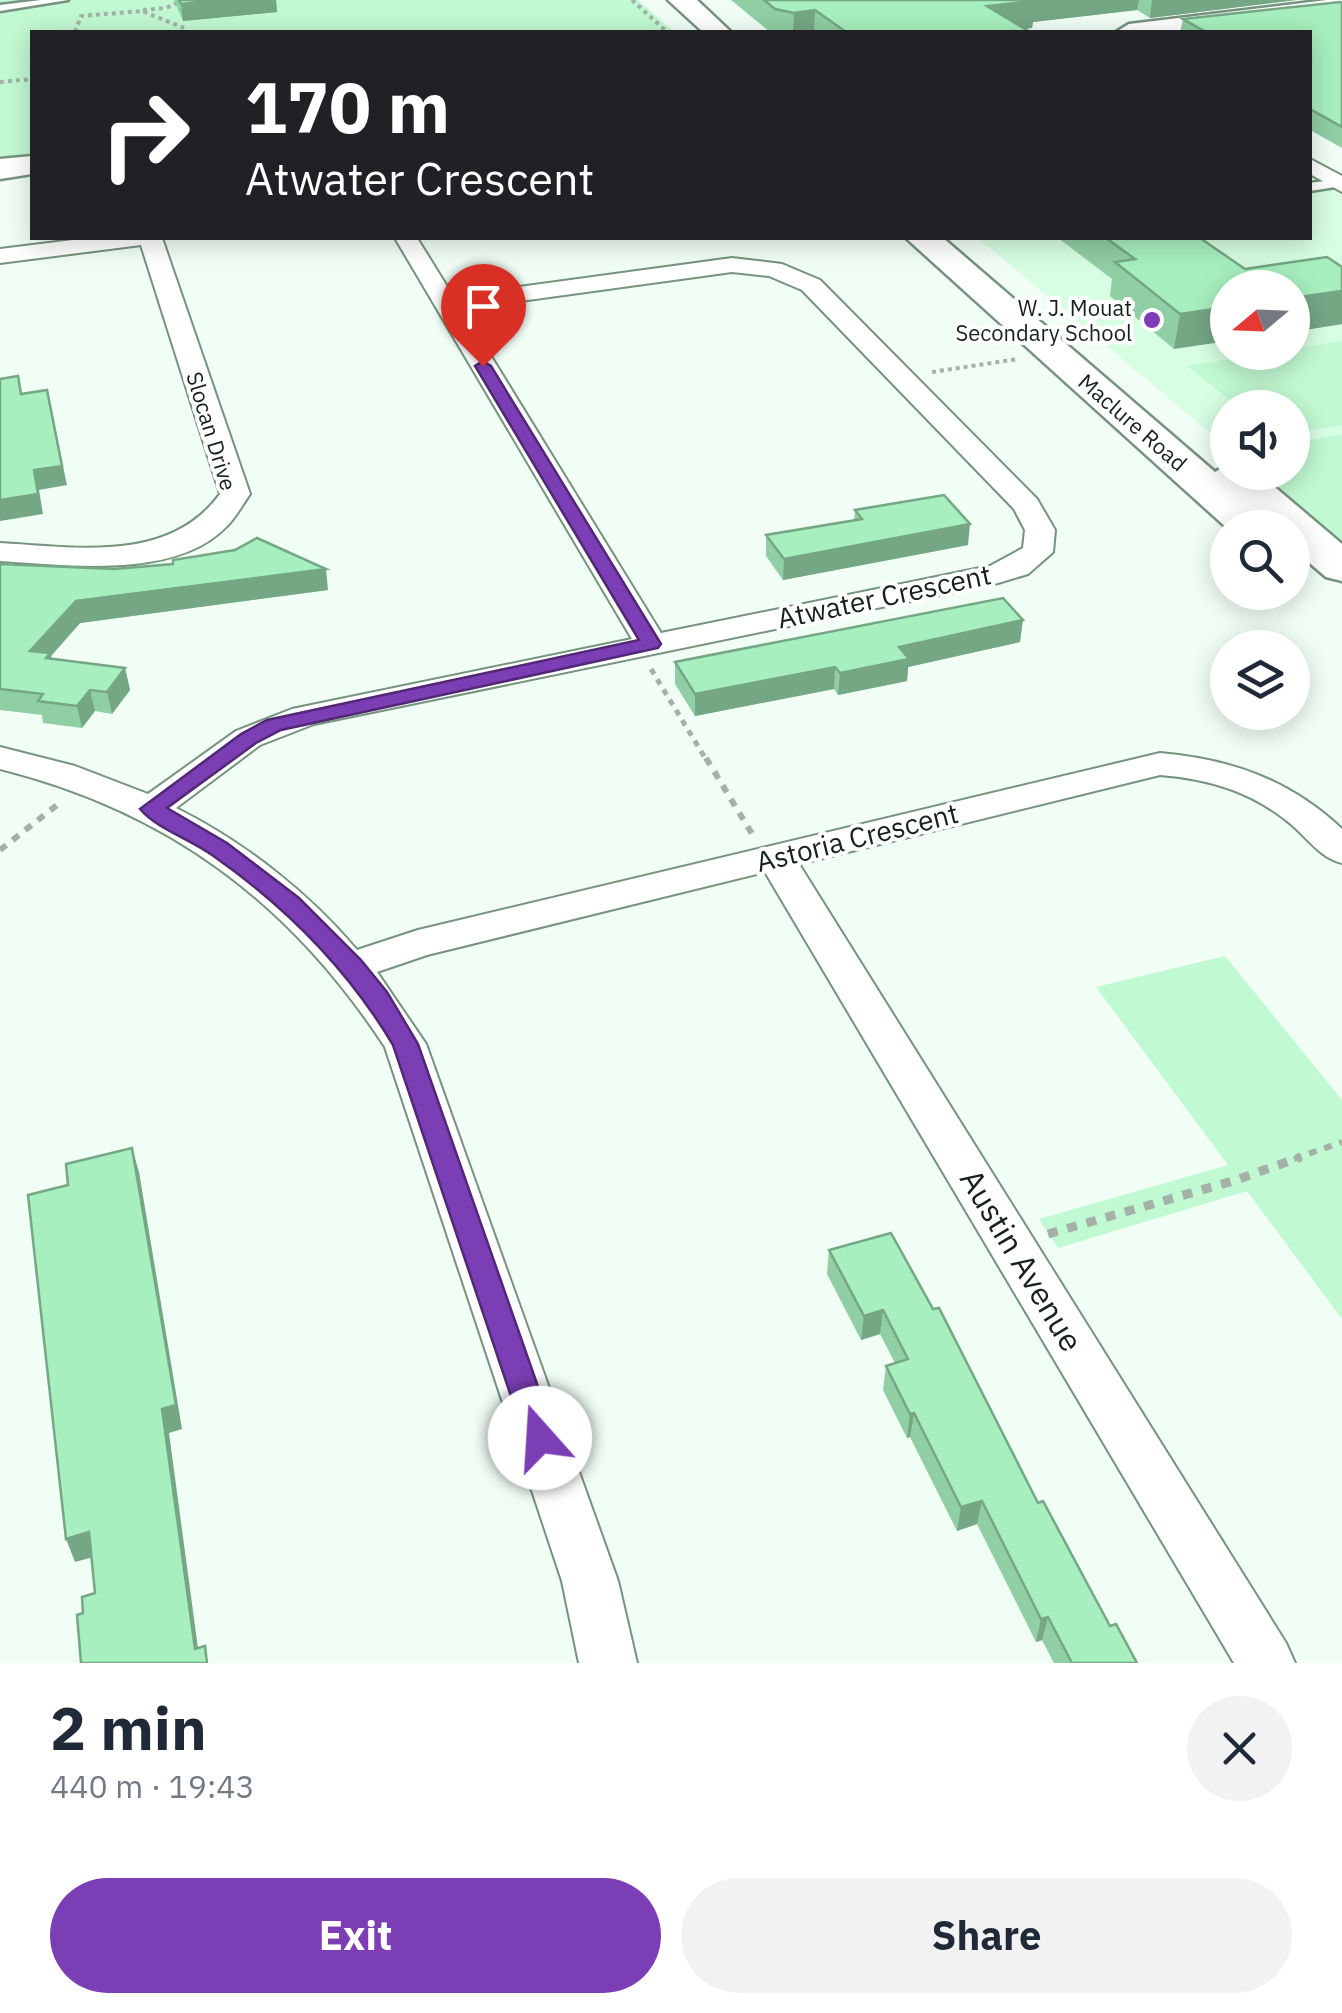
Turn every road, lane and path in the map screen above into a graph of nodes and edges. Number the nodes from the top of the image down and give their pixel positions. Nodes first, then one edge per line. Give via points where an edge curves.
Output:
1 (63, 0) edge
2 (183, 0) edge
3 (632, 0) edge
4 (652, 0) edge
5 (680, 0) edge
6 (1342, 6) edge
7 (0, 8) edge
8 (142, 10) junction
9 (184, 28) dead end
10 (76, 30) edge
11 (665, 30) edge
12 (688, 30) edge
13 (716, 30) edge
14 (1145, 30) edge
15 (30, 79) edge
16 (0, 82) edge
17 (30, 165) edge
18 (1312, 166) edge
19 (0, 169) edge
20 (1340, 184) edge
21 (1312, 187) edge
22 (124, 240) edge
23 (151, 240) edge
24 (407, 240) edge
25 (925, 240) edge
26 (958, 240) edge
27 (0, 256) edge
28 (446, 304) junction
29 (1055, 353) junction
30 (901, 378) junction
31 (1210, 455) edge
32 (1251, 490) edge
33 (1233, 510) edge
34 (0, 552) edge
35 (1342, 567) edge
36 (1310, 578) edge
37 (1342, 606) edge
38 (644, 645) junction
39 (0, 758) edge
40 (86, 781) junction
41 (151, 809) junction
42 (0, 850) edge
43 (1342, 852) edge
44 (772, 859) junction
45 (352, 966) junction
46 (1342, 1142) edge
47 (1013, 1243) junction
48 (608, 1663) edge
49 (1266, 1663) edge

1 - 7 lane
2 - 8 path
3 - 11 path
4 - 12 main road
5 - 13 main road
6 - 14 main road
8 - 9 path
8 - 10 path via 81,16
15 - 16 path
17 - 19 main road
18 - 20 street
20 - 21 lane
22 - 27 street
23 - 34 street, Slocan Drive via 235,494 227,511 203,533 151,552
24 - 28 street
25 - 29 main road, Maclure Road
26 - 31 main road, Maclure Road
28 - 30 street, Atwater Crescent via 712,266 756,266 803,279
28 - 38 street
29 - 30 path
29 - 33 main road, Maclure Road
30 - 38 street, Atwater Crescent via 1027,505 1040,530 1038,552 998,574
32 - 35 main road, Maclure Road
36 - 37 main road
38 - 41 street, Atwater Crescent via 274,725
38 - 44 path
39 - 40 street
40 - 41 street
40 - 42 path
41 - 45 street via 271,887
43 - 44 street, Astoria Crescent via 1275,792 1220,772 1160,764
44 - 45 street, Astoria Crescent via 418,944
44 - 47 street, Austin Avenue
45 - 48 street via 406,1044 590,1581
46 - 47 path via 1233,1181
47 - 49 street, Austin Avenue

